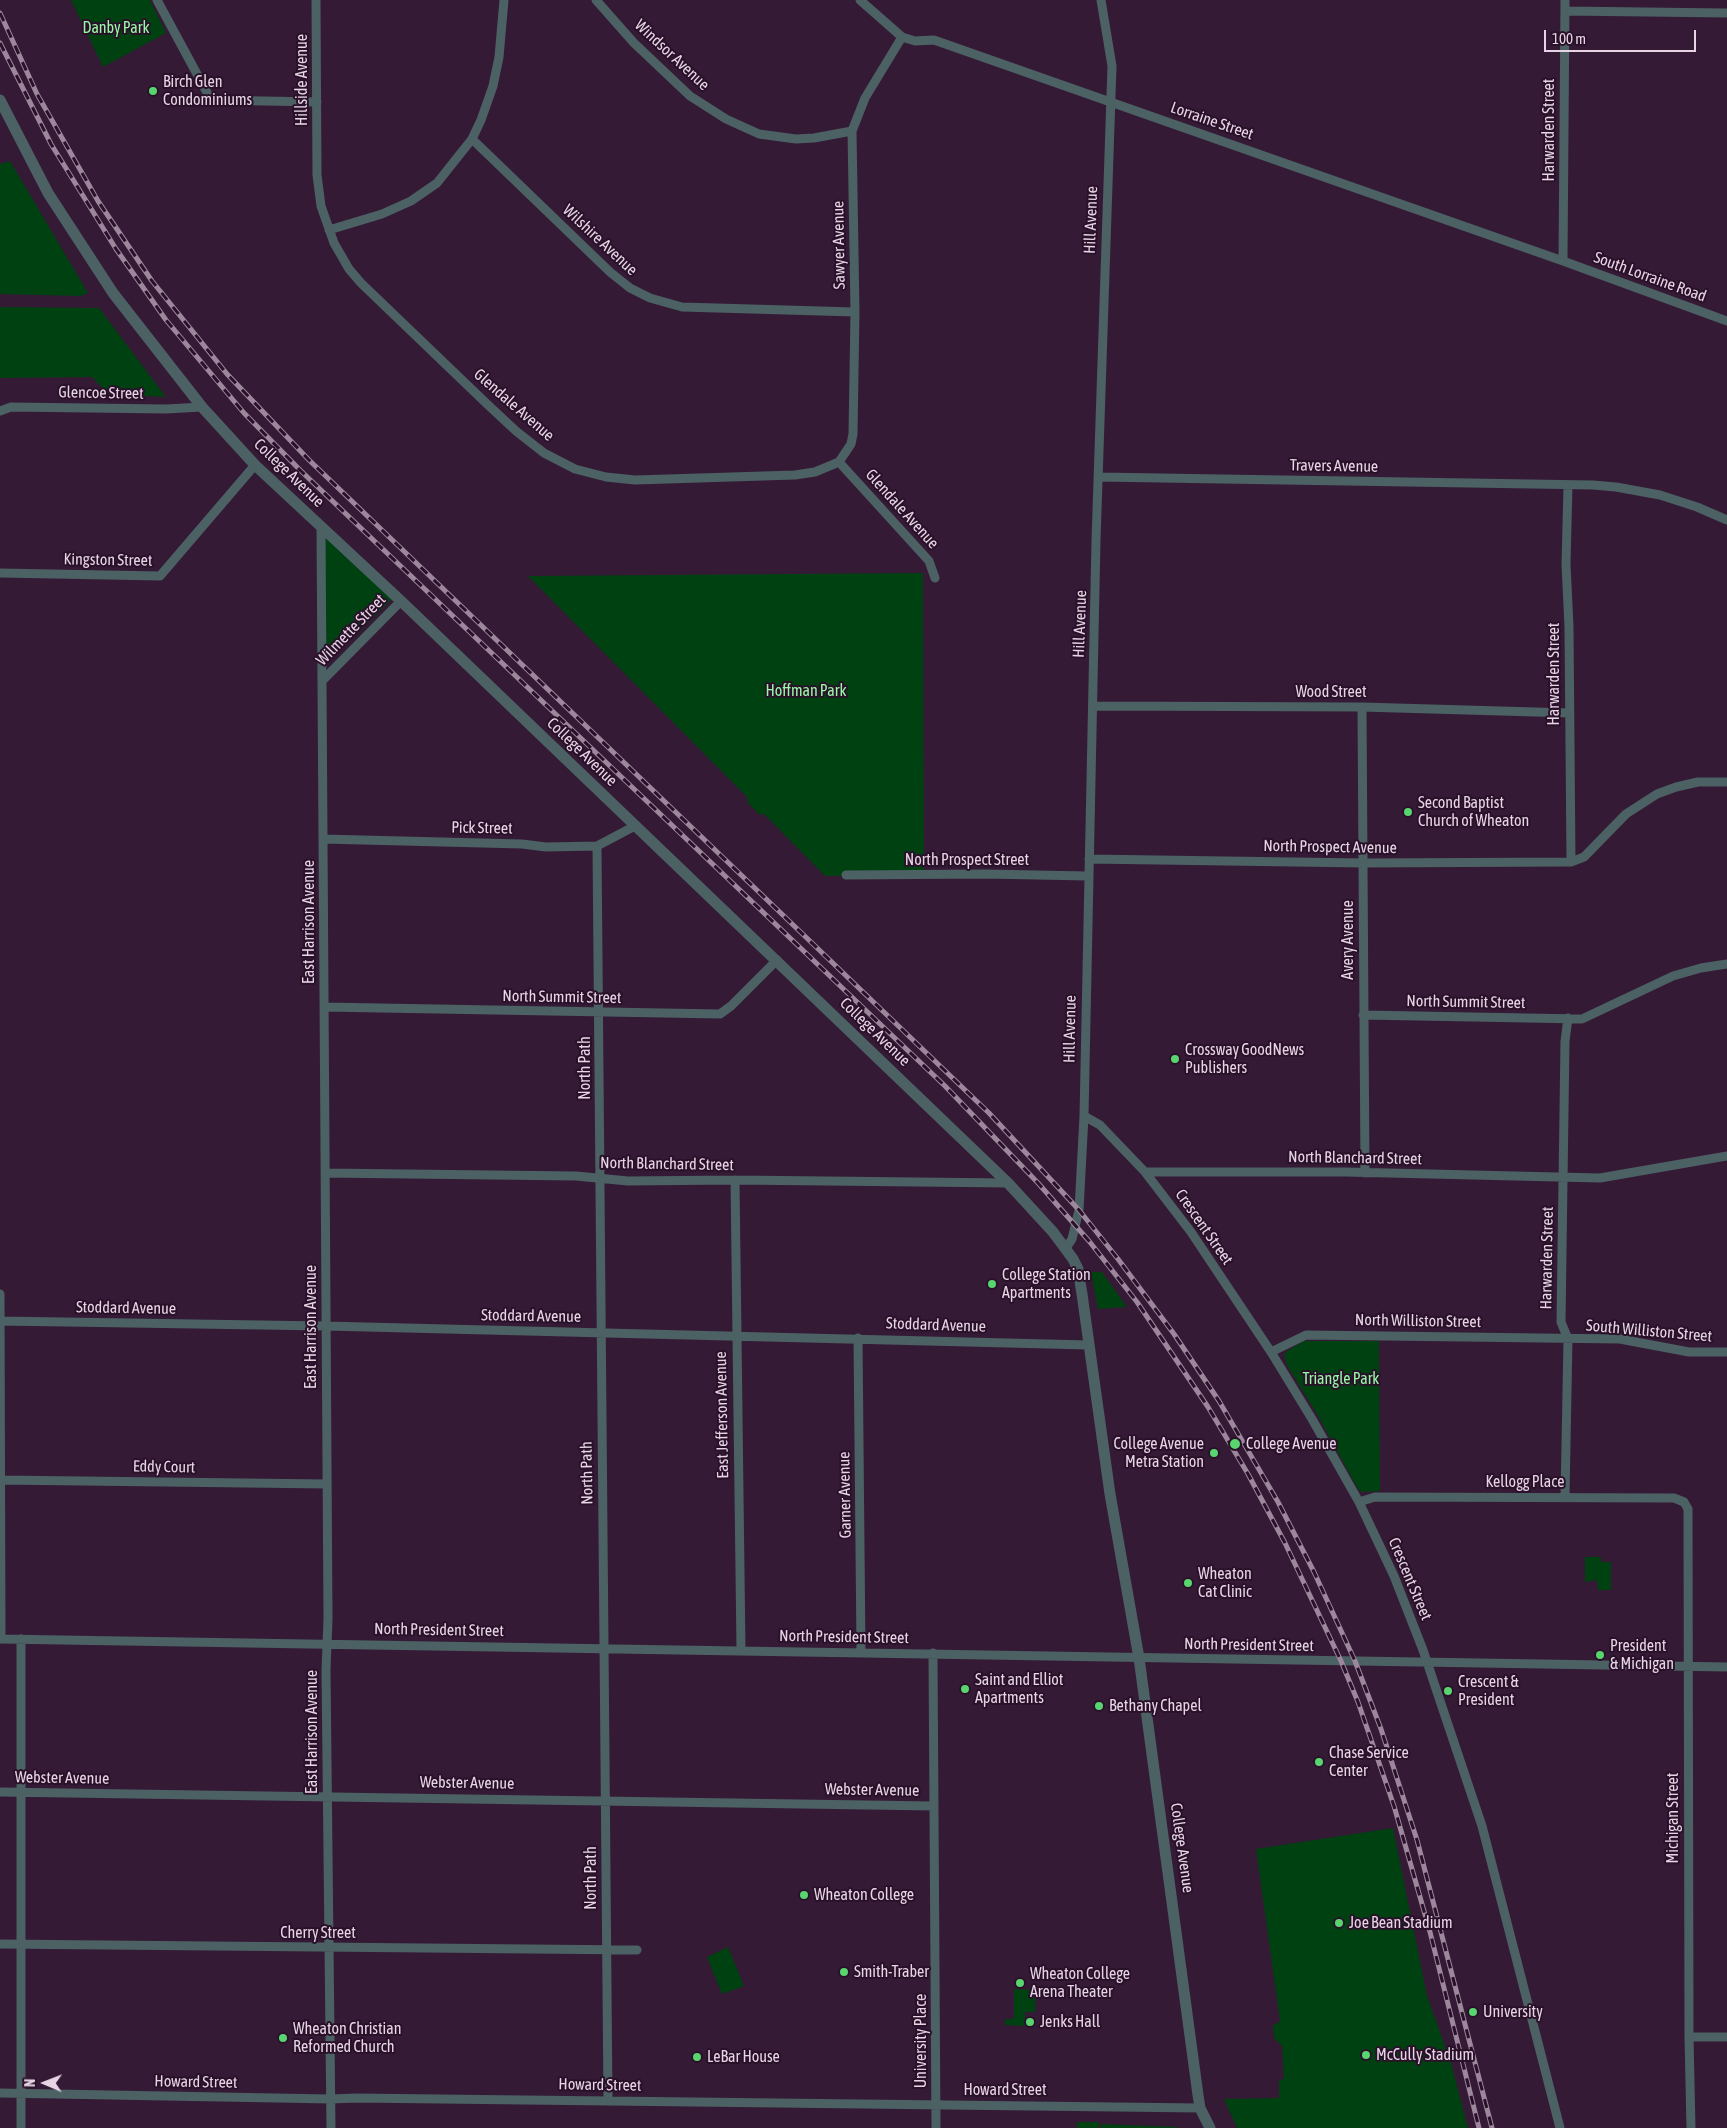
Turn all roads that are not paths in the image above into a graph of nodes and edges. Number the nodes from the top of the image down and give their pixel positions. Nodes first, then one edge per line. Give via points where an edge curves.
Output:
1 (158, 0) edge
2 (316, 0) edge
3 (504, 0) edge
4 (596, 0) edge
5 (860, 0) edge
6 (1101, 0) edge
7 (1565, 0) edge
8 (1565, 11) junction
9 (1727, 14) edge
10 (902, 38) junction
11 (0, 100) edge
12 (1110, 101) junction
13 (317, 102) junction
14 (852, 131) junction
15 (472, 139) junction
16 (318, 160) joint
17 (329, 230) junction
18 (1563, 261) junction
19 (855, 312) junction
20 (1727, 321) edge
21 (202, 407) junction
22 (0, 411) edge
23 (839, 462) junction
24 (255, 464) junction
25 (1099, 477) junction
26 (1568, 485) junction
27 (1727, 520) edge
28 (322, 527) junction
29 (0, 573) edge
30 (935, 578) dead end
31 (401, 601) junction
32 (322, 681) junction
33 (1093, 706) junction
34 (1362, 707) junction
35 (1570, 714) junction
36 (1727, 782) edge
37 (635, 826) junction
38 (323, 839) junction
39 (597, 846) junction
40 (1089, 859) junction
41 (1571, 862) junction
42 (1363, 863) junction
43 (846, 875) dead end
44 (1088, 876) junction
45 (777, 960) junction
46 (1727, 964) edge
47 (324, 1007) junction
48 (599, 1012) junction
49 (1363, 1015) junction
50 (1568, 1018) junction
51 (1084, 1116) junction
52 (1727, 1156) edge
53 (1145, 1172) junction
54 (325, 1173) junction
55 (1366, 1173) junction
56 (1564, 1177) junction
57 (600, 1178) junction
58 (735, 1180) junction
59 (1008, 1183) junction
60 (1066, 1248) junction
61 (0, 1294) edge
62 (0, 1321) edge
63 (326, 1326) junction
64 (601, 1333) junction
65 (736, 1336) junction
66 (858, 1338) junction
67 (1568, 1339) junction
68 (1088, 1344) junction
69 (1271, 1352) junction
70 (1727, 1352) edge
71 (1, 1480) edge
72 (327, 1484) junction
73 (1564, 1497) junction
74 (1359, 1502) junction
75 (1688, 1509) joint
76 (1, 1639) edge
77 (21, 1639) junction
78 (327, 1644) junction
79 (604, 1648) junction
80 (741, 1650) junction
81 (861, 1652) junction
82 (933, 1654) junction
83 (1139, 1658) junction
84 (1428, 1662) junction
85 (1688, 1666) junction
86 (1727, 1667) edge
87 (0, 1792) edge
88 (21, 1792) junction
89 (327, 1798) junction
90 (605, 1801) junction
91 (934, 1806) junction
92 (0, 1944) edge
93 (21, 1944) junction
94 (330, 1949) junction
95 (607, 1950) junction
96 (637, 1950) dead end
97 (1689, 2037) junction
98 (1727, 2037) edge
99 (0, 2093) edge
100 (21, 2094) junction
101 (331, 2099) junction
102 (608, 2100) junction
103 (936, 2105) junction
104 (1200, 2108) junction
105 (21, 2128) edge
106 (331, 2128) edge
107 (936, 2128) edge
108 (1210, 2128) edge
109 (1560, 2128) edge
110 (1691, 2128) edge

1 - 13 street via 211,100
2 - 13 street, Hillside Avenue
3 - 15 street via 493,86
4 - 14 street, Windsor Avenue via 690,96 726,119 759,134 796,139
5 - 10 street
6 - 12 street, Hill Avenue via 1112,66
7 - 8 street, Harwarden Street
8 - 9 street
8 - 18 street, Harwarden Street
10 - 12 street, Lorraine Street via 934,40
10 - 14 street, Sawyer Avenue via 865,98
11 - 21 street, College Avenue via 48,193 113,293
12 - 18 street, Lorraine Street
12 - 25 street, Hill Avenue
13 - 16 street, Hillside Avenue
14 - 19 street, Sawyer Avenue
15 - 17 street via 437,183 412,201
15 - 19 street, Wilshire Avenue via 610,272 630,288 650,298 682,307
16 - 17 street, Glendale Avenue via 319,191
17 - 23 street, Glendale Avenue via 339,254 361,283 516,431 544,453 575,469 606,477 644,480 795,475 815,472
18 - 20 street, South Lorraine Road
19 - 23 street, Sawyer Avenue via 853,434
21 - 22 street, Glencoe Street via 10,407
21 - 24 street, College Avenue
23 - 30 street, Glendale Avenue via 929,560
24 - 28 street, College Avenue
24 - 29 street, Kingston Street via 160,576
25 - 26 street, Travers Avenue
25 - 33 street, Hill Avenue
26 - 27 street, Travers Avenue via 1616,487 1652,493 1697,506
26 - 35 street, Harwarden Street via 1566,564
28 - 31 street, College Avenue
28 - 32 street, East Harrison Avenue
31 - 32 street, Wilmette Street
31 - 37 street, College Avenue
32 - 38 street, East Harrison Avenue
33 - 34 street, Wood Street
33 - 40 street, Hill Avenue
34 - 35 street, Wood Street
34 - 42 street, Avery Avenue
35 - 41 street, Harwarden Street
36 - 41 street via 1698,782 1676,787 1643,802 1626,814 1584,857
37 - 39 street, Pick Street
37 - 45 street, College Avenue
38 - 39 street, Pick Street
38 - 47 street, East Harrison Avenue
39 - 48 street, North Path
40 - 42 street, North Prospect Avenue
40 - 44 street, Hill Avenue
41 - 42 street, North Prospect Avenue
42 - 49 street, Avery Avenue
43 - 44 street, North Prospect Street
44 - 51 street, Hill Avenue
45 - 48 street, North Summit Street via 720,1014
45 - 59 street, College Avenue
46 - 50 street, North Summit Street via 1674,976 1582,1018
47 - 48 street, North Summit Street
47 - 54 street, East Harrison Avenue
48 - 57 street, North Path
49 - 50 street, North Summit Street
49 - 55 street, Avery Avenue
50 - 56 street, Harwarden Street
51 - 53 street, Crescent Street via 1100,1124
51 - 60 street, Hill Avenue via 1079,1210 1072,1239
52 - 56 street, North Blanchard Street via 1600,1178
53 - 55 street, North Blanchard Street
53 - 69 street, Crescent Street via 1191,1232
54 - 57 street, North Blanchard Street
54 - 63 street, East Harrison Avenue
55 - 56 street, North Blanchard Street
56 - 67 street, Harwarden Street via 1561,1322
57 - 58 street, North Blanchard Street via 628,1181
57 - 64 street, North Path
58 - 59 street, North Blanchard Street
58 - 65 street, East Jefferson Avenue
59 - 60 street, College Avenue
60 - 68 street, College Avenue via 1078,1270
61 - 62 street
62 - 63 street, Stoddard Avenue
62 - 71 street
63 - 64 street, Stoddard Avenue
63 - 72 street, East Harrison Avenue
64 - 65 street, Stoddard Avenue
64 - 79 street, North Path
65 - 66 street, Stoddard Avenue
65 - 80 street, East Jefferson Avenue
66 - 68 street, Stoddard Avenue
66 - 81 street, Garner Avenue
67 - 69 street, North Williston Street via 1306,1335
67 - 70 street, South Williston Street via 1620,1339 1689,1352
67 - 73 street, Harwarden Street
68 - 83 street, College Avenue
69 - 74 street, Crescent Street
71 - 72 street, Eddy Court
71 - 76 street
72 - 78 street, East Harrison Avenue
73 - 74 street, Kellogg Place via 1375,1497
73 - 75 street, Kellogg Place via 1674,1498 1684,1502
74 - 84 street, Crescent Street via 1394,1576
75 - 85 street, Michigan Street
76 - 77 street, North President Street
77 - 78 street, North President Street
77 - 88 street
78 - 79 street, North President Street
78 - 89 street, East Harrison Avenue
79 - 80 street, North President Street
79 - 90 street, North Path
80 - 81 street, North President Street
81 - 82 street, North President Street
82 - 83 street, North President Street
82 - 91 street, University Place
83 - 84 street, North President Street
83 - 104 street, College Avenue
84 - 85 street, North President Street
84 - 109 street, Crescent Street via 1482,1826
85 - 86 street, North President Street
85 - 97 street, Michigan Street
87 - 88 street, Webster Avenue
88 - 89 street, Webster Avenue
88 - 93 street
89 - 90 street, Webster Avenue
89 - 94 street, East Harrison Avenue
90 - 91 street, Webster Avenue
90 - 95 street, North Path
91 - 103 street, University Place
92 - 93 street, Cherry Street
93 - 94 street, Cherry Street
93 - 100 street
94 - 95 street, Cherry Street
94 - 101 street, East Harrison Avenue
95 - 96 street, Cherry Street
95 - 102 street, North Path
97 - 98 street
97 - 110 street, Michigan Street
99 - 100 street, Howard Street
100 - 101 street, Howard Street
100 - 105 street
101 - 102 street, Howard Street
101 - 106 street, East Harrison Avenue
102 - 103 street, Howard Street
103 - 104 street, Howard Street
103 - 107 street, University Place
104 - 108 street, College Avenue

